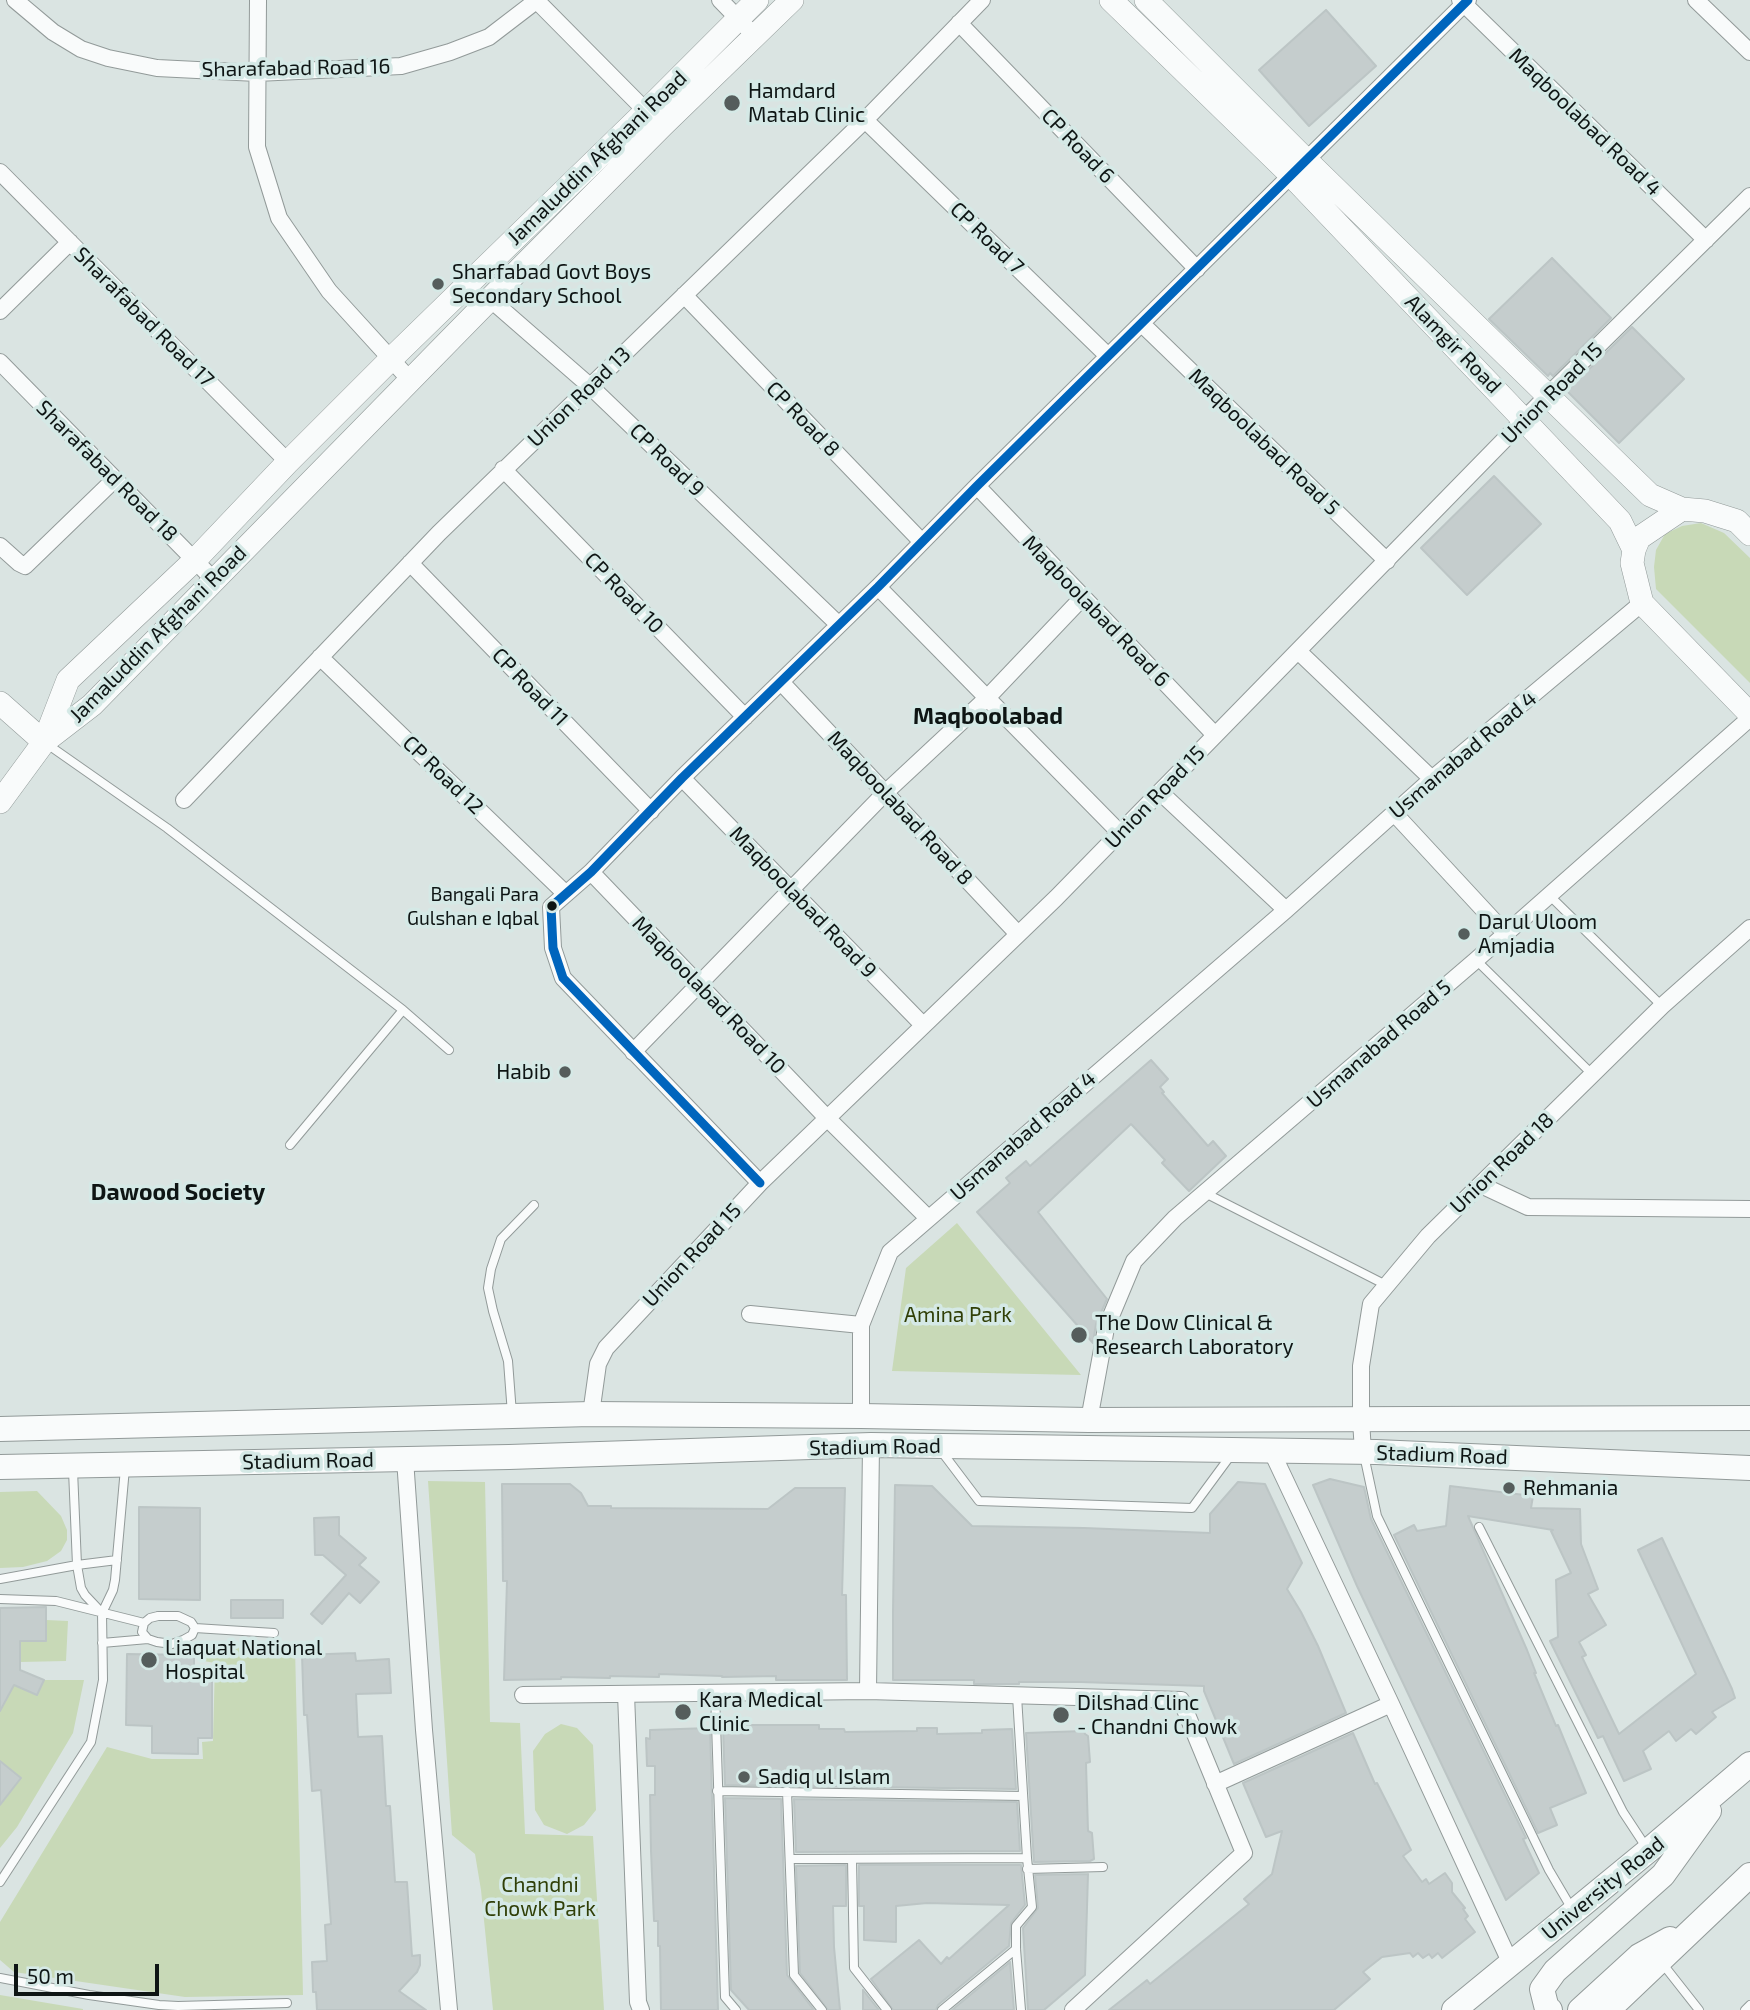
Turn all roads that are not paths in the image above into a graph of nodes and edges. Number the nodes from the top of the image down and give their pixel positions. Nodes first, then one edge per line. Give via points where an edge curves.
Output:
1 (15, 0) edge
2 (258, 0) edge
3 (536, 0) edge
4 (720, 0) edge
5 (757, 0) edge
6 (792, 0) edge
7 (982, 0) edge
8 (1111, 0) edge
9 (1146, 0) edge
10 (1696, 0) edge
11 (1464, 1) edge
12 (739, 19) junction
13 (959, 23) junction
14 (755, 36) junction
15 (1750, 52) edge
16 (257, 73) junction
17 (646, 111) junction
18 (865, 120) junction
19 (1299, 168) junction
20 (0, 172) edge
21 (1750, 196) edge
22 (1706, 240) junction
23 (70, 242) junction
24 (1197, 269) junction
25 (684, 295) junction
26 (490, 299) junction
27 (0, 311) edge
28 (1142, 324) junction
29 (1108, 356) junction
30 (391, 359) junction
31 (0, 362) edge
32 (410, 380) junction
33 (591, 387) junction
34 (1548, 395) junction
35 (1525, 419) junction
36 (288, 462) junction
37 (503, 469) junction
38 (115, 478) junction
39 (977, 486) junction
40 (1682, 509) junction
41 (1746, 521) edge
42 (922, 542) junction
43 (0, 546) edge
44 (1634, 550) junction
45 (195, 560) junction
46 (1387, 561) junction
47 (410, 563) junction
48 (214, 580) junction
49 (878, 587) junction
50 (1083, 597) junction
51 (1642, 603) junction
52 (839, 625) junction
53 (1298, 651) junction
54 (320, 657) junction
55 (781, 682) junction
56 (987, 698) junction
57 (0, 703) edge
58 (1750, 716) edge
59 (745, 718) junction
60 (1215, 736) junction
61 (44, 742) junction
62 (682, 778) junction
63 (1432, 779) junction
64 (1160, 792) junction
65 (885, 793) junction
66 (184, 800) dead end
67 (0, 802) edge
68 (651, 811) junction
69 (1394, 813) junction
70 (1120, 832) junction
71 (591, 872) junction
72 (792, 890) junction
73 (566, 894) junction
74 (1550, 896) junction
75 (1286, 910) junction
76 (1750, 928) edge
77 (1018, 934) junction
78 (1506, 934) junction
79 (1476, 960) junction
80 (698, 984) junction
81 (1662, 1006) junction
82 (403, 1010) junction
83 (923, 1025) junction
84 (449, 1050) dead end
85 (634, 1052) junction
86 (1593, 1075) junction
87 (827, 1118) junction
88 (290, 1144) dead end
89 (760, 1183) junction
90 (1481, 1185) junction
91 (1204, 1193) junction
92 (534, 1205) dead end
93 (1750, 1209) edge
94 (928, 1218) junction
95 (1387, 1285) junction
96 (750, 1314) dead end
97 (861, 1325) junction
98 (591, 1414) junction
99 (512, 1416) junction
100 (861, 1416) junction
101 (1750, 1418) edge
102 (1089, 1420) junction
103 (1361, 1420) junction
104 (87, 1427) junction
105 (0, 1429) edge
106 (871, 1445) junction
107 (938, 1446) junction
108 (1235, 1450) junction
109 (1270, 1450) junction
110 (1363, 1452) junction
111 (405, 1459) junction
112 (125, 1464) junction
113 (80, 1465) junction
114 (0, 1466) edge
115 (1750, 1468) edge
116 (1479, 1527) dead end
117 (117, 1560) junction
118 (77, 1565) junction
119 (0, 1578) edge
120 (0, 1599) edge
121 (102, 1613) junction
122 (145, 1623) junction
123 (195, 1628) junction
124 (274, 1633) dead end
125 (148, 1639) junction
126 (102, 1643) junction
127 (715, 1692) junction
128 (868, 1692) junction
129 (626, 1694) junction
130 (523, 1695) dead end
131 (1017, 1696) junction
132 (1391, 1703) junction
133 (1741, 1772) edge
134 (1215, 1784) junction
135 (717, 1791) junction
136 (787, 1791) junction
137 (1023, 1796) junction
138 (1649, 1850) junction
139 (1027, 1858) junction
140 (790, 1859) junction
141 (852, 1859) junction
142 (1103, 1867) dead end
143 (1027, 1869) junction
144 (1750, 1875) edge
145 (0, 1882) edge
146 (1573, 1911) junction
147 (1701, 1923) junction
148 (1016, 1950) junction
149 (1660, 1961) junction
150 (1511, 1964) junction
151 (0, 1971) edge
152 (0, 1978) edge
153 (10, 1979) junction
154 (287, 2003) dead end
155 (1750, 2006) edge
156 (225, 2007) edge
157 (449, 2010) edge
158 (641, 2010) edge
159 (736, 2010) edge
160 (822, 2010) edge
161 (887, 2010) edge
162 (942, 2010) edge
163 (1021, 2010) edge
164 (1073, 2010) edge
165 (1454, 2010) edge
166 (1550, 2010) edge
167 (1580, 2010) edge
168 (1608, 2010) edge
169 (1699, 2010) edge
170 (1745, 2010) edge

1 - 16 street, Sharafabad Road 16 via 53,32 108,58 157,68
2 - 16 street
3 - 16 street, Sharafabad Road 16 via 489,37 401,66
3 - 17 street
4 - 12 street
5 - 12 main road, Jamaluddin Afghani Road
6 - 14 main road, Jamaluddin Afghani Road
7 - 13 street, Union Road 13
8 - 19 main road, Alamgir Road
9 - 19 main road, Alamgir Road
10 - 15 street
11 - 19 street
11 - 22 street, Maqboolabad Road 4
12 - 14 street
12 - 17 main road, Jamaluddin Afghani Road
13 - 18 street, Union Road 13
13 - 24 street, CP Road 6
14 - 26 main road, Jamaluddin Afghani Road
16 - 30 street via 257,147 279,218 329,291
17 - 30 main road, Jamaluddin Afghani Road
18 - 25 street, Union Road 13
18 - 29 street, CP Road 7
19 - 24 street
19 - 34 main road, Alamgir Road
19 - 35 main road, Alamgir Road
20 - 23 street, Sharafabad Road 17
21 - 22 street, Union Road 15
22 - 34 street, Union Road 15
23 - 27 street
23 - 36 street, Sharafabad Road 17
24 - 28 street
25 - 33 street, Union Road 13
25 - 42 street, CP Road 8
26 - 32 main road, Jamaluddin Afghani Road
26 - 33 street, CP Road 9
28 - 29 street
28 - 46 street, Maqboolabad Road 5
29 - 39 street
30 - 32 street
30 - 36 main road, Jamaluddin Afghani Road
31 - 38 street, Sharafabad Road 18
32 - 48 main road, Jamaluddin Afghani Road
33 - 37 street, Union Road 13
33 - 52 street, CP Road 9
34 - 35 street, Union Road 15
34 - 40 main road, Alamgir Road via 1650,495
35 - 44 main road, Alamgir Road via 1620,521
35 - 46 street, Union Road 15
36 - 45 main road, Jamaluddin Afghani Road
37 - 47 street, Union Road 13
37 - 59 street, CP Road 10
38 - 43 street via 25,566
38 - 45 street, Sharafabad Road 18
39 - 42 street
39 - 50 street, Maqboolabad Road 6
40 - 41 main road, Alamgir Road
40 - 44 main road via 1639,538
42 - 49 street
44 - 51 main road, Alamgir Road via 1632,563
45 - 48 street, Sharafabad Road 18
45 - 61 main road, Jamaluddin Afghani Road via 68,680
46 - 53 street, Union Road 15
47 - 54 street, Union Road 13
47 - 68 street, CP Road 11
48 - 61 main road, Jamaluddin Afghani Road via 92,705
49 - 52 street
49 - 56 street
50 - 56 street
50 - 60 street, Maqboolabad Road 6
51 - 58 main road
51 - 63 street, Usmanabad Road 4
52 - 55 street
53 - 60 street, Union Road 15
53 - 63 street
54 - 66 street, Union Road 13
54 - 73 street, CP Road 12
55 - 59 street
55 - 65 street, Maqboolabad Road 8
56 - 65 street
56 - 70 street
57 - 61 main road
58 - 74 street, Usmanabad Road 5
59 - 62 street
60 - 64 street, Union Road 15
61 - 67 main road
61 - 82 lane via 167,828
62 - 68 street
62 - 72 street, Maqboolabad Road 9
63 - 69 street, Usmanabad Road 4
64 - 70 street, Union Road 15
64 - 75 street
65 - 72 street
65 - 77 street, Maqboolabad Road 8
68 - 71 street
69 - 75 street, Usmanabad Road 4
69 - 78 street
70 - 77 street, Union Road 15
71 - 73 street
71 - 80 street, Maqboolabad Road 10
72 - 80 street
72 - 83 street, Maqboolabad Road 9
73 - 85 street via 551,907 553,948 563,978
74 - 78 street, Usmanabad Road 5
74 - 81 lane
75 - 94 street, Usmanabad Road 4
76 - 81 street, Union Road 18
77 - 83 street, Union Road 15
78 - 79 street, Usmanabad Road 5
79 - 86 lane
79 - 91 street, Usmanabad Road 5
80 - 85 street
80 - 87 street, Maqboolabad Road 10
81 - 86 street, Union Road 18
82 - 84 lane
82 - 88 lane
83 - 87 street, Union Road 15
85 - 89 street
86 - 90 street, Union Road 18
87 - 89 street, Union Road 15
87 - 94 street
89 - 98 street, Union Road 15 via 606,1348 598,1364
90 - 93 street via 1528,1207
90 - 95 street, Union Road 18 via 1427,1236
91 - 95 lane
91 - 102 street, Usmanabad Road 5 via 1134,1261 1106,1328
92 - 99 lane via 501,1239 488,1288 508,1361
94 - 97 street, Usmanabad Road 4 via 890,1252
95 - 103 street, Union Road 18 via 1371,1304 1361,1366
96 - 97 street
97 - 100 street, Usmanabad Road 4
98 - 99 main road, Stadium Road
98 - 100 main road, Stadium Road
99 - 104 main road, Stadium Road
100 - 102 main road, Stadium Road
101 - 103 main road, Stadium Road
102 - 103 main road, Stadium Road
103 - 110 street, Union Road 18
104 - 105 main road, Stadium Road
104 - 113 main road
106 - 107 main road, Stadium Road
106 - 111 main road, Stadium Road
106 - 128 street
107 - 108 main road, Stadium Road
107 - 108 lane via 979,1501 1192,1508
108 - 109 main road, Stadium Road
109 - 110 main road, Stadium Road
109 - 132 street
110 - 115 main road, Stadium Road
110 - 146 lane via 1377,1516
111 - 112 main road, Stadium Road
111 - 157 street
112 - 113 main road, Stadium Road
112 - 117 lane
113 - 114 main road, Stadium Road
113 - 118 lane
116 - 138 lane via 1623,1812
117 - 118 lane
117 - 121 lane via 113,1590
118 - 119 lane
118 - 121 lane via 81,1588
120 - 121 lane via 56,1601
121 - 122 lane
121 - 126 lane
122 - 123 lane via 150,1618 172,1616
122 - 125 lane via 142,1632
123 - 124 lane
123 - 125 lane via 192,1635 172,1644
125 - 126 lane
126 - 145 lane via 103,1680 91,1742
127 - 128 street
127 - 129 street
127 - 135 lane
128 - 131 street
129 - 130 street
129 - 158 street
131 - 134 street via 1181,1700
131 - 137 lane
132 - 134 street
132 - 150 street
133 - 138 main road, University Road
133 - 166 main road via 1663,1875 1555,1971 1542,1989
134 - 164 street via 1244,1853
135 - 136 lane
135 - 159 lane via 725,1997
136 - 137 lane
136 - 140 lane
137 - 139 lane
138 - 146 main road, University Road
139 - 141 lane
139 - 143 lane
140 - 141 lane
140 - 160 lane via 794,1975
141 - 161 lane via 854,1968
142 - 143 lane
143 - 148 lane via 1032,1907 1016,1926
144 - 147 main road
146 - 150 main road, University Road
147 - 149 main road
147 - 167 main road via 1639,1956
148 - 162 lane
148 - 163 lane
149 - 168 main road
149 - 169 lane
150 - 165 main road, University Road
151 - 153 lane
152 - 153 lane
153 - 156 lane via 89,1995
154 - 156 lane
155 - 170 lane

